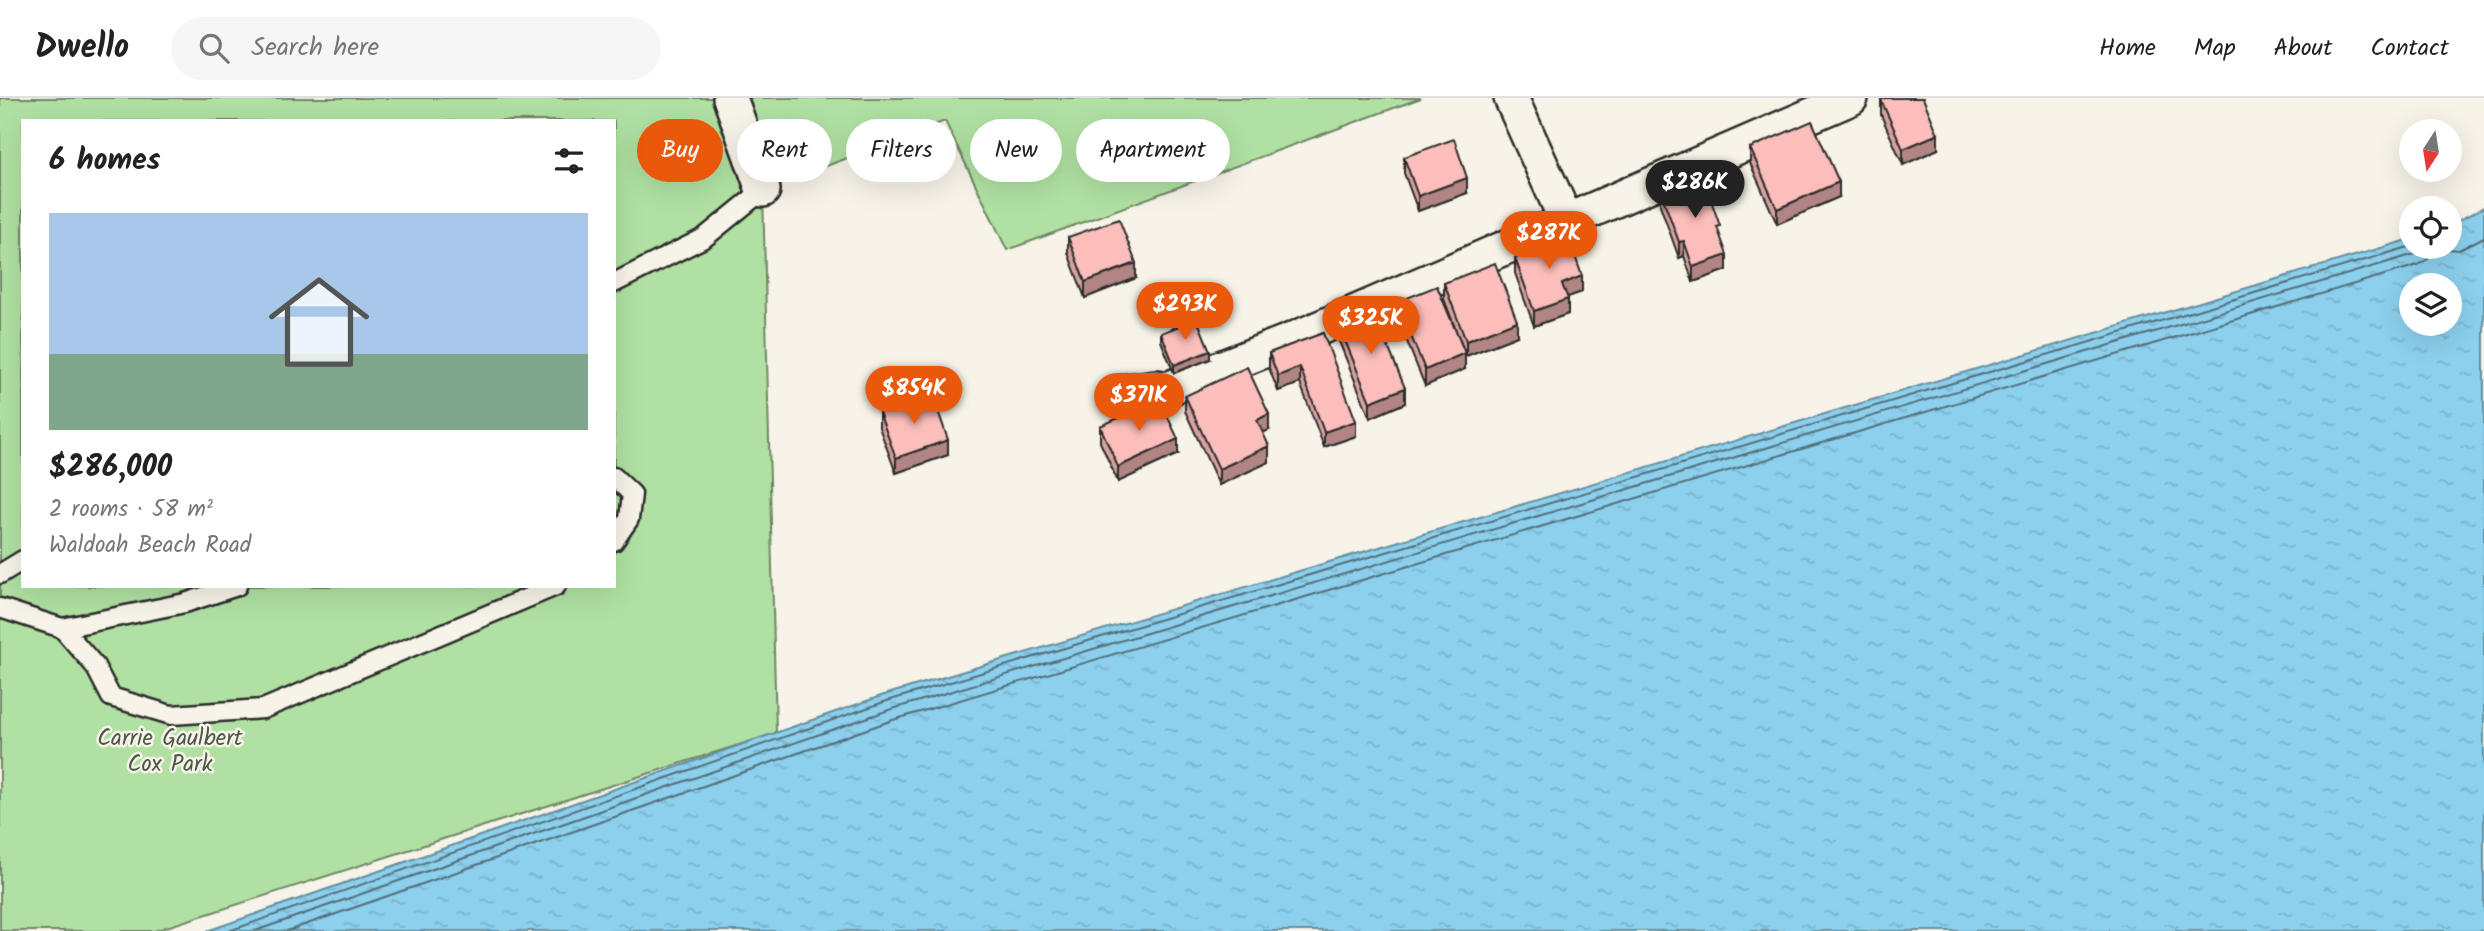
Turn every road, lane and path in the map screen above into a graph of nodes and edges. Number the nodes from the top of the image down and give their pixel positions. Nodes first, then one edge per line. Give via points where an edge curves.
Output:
1 (730, 98) edge
2 (1511, 98) edge
3 (1851, 98) edge
4 (763, 190) joint
5 (1566, 220) junction
6 (616, 282) edge
7 (1127, 391) dead end
8 (616, 479) edge
9 (616, 538) edge
10 (21, 560) edge
11 (0, 574) edge
12 (231, 588) edge
13 (551, 588) edge
14 (0, 608) edge
15 (62, 628) junction

1 - 4 street
2 - 5 street
3 - 5 street
4 - 6 lane via 704,239
5 - 7 street via 1307,334 1180,384
8 - 9 lane via 632,494 629,519
10 - 11 lane
12 - 15 lane via 185,603
13 - 15 lane via 262,709 171,715 111,697 95,666
14 - 15 lane

